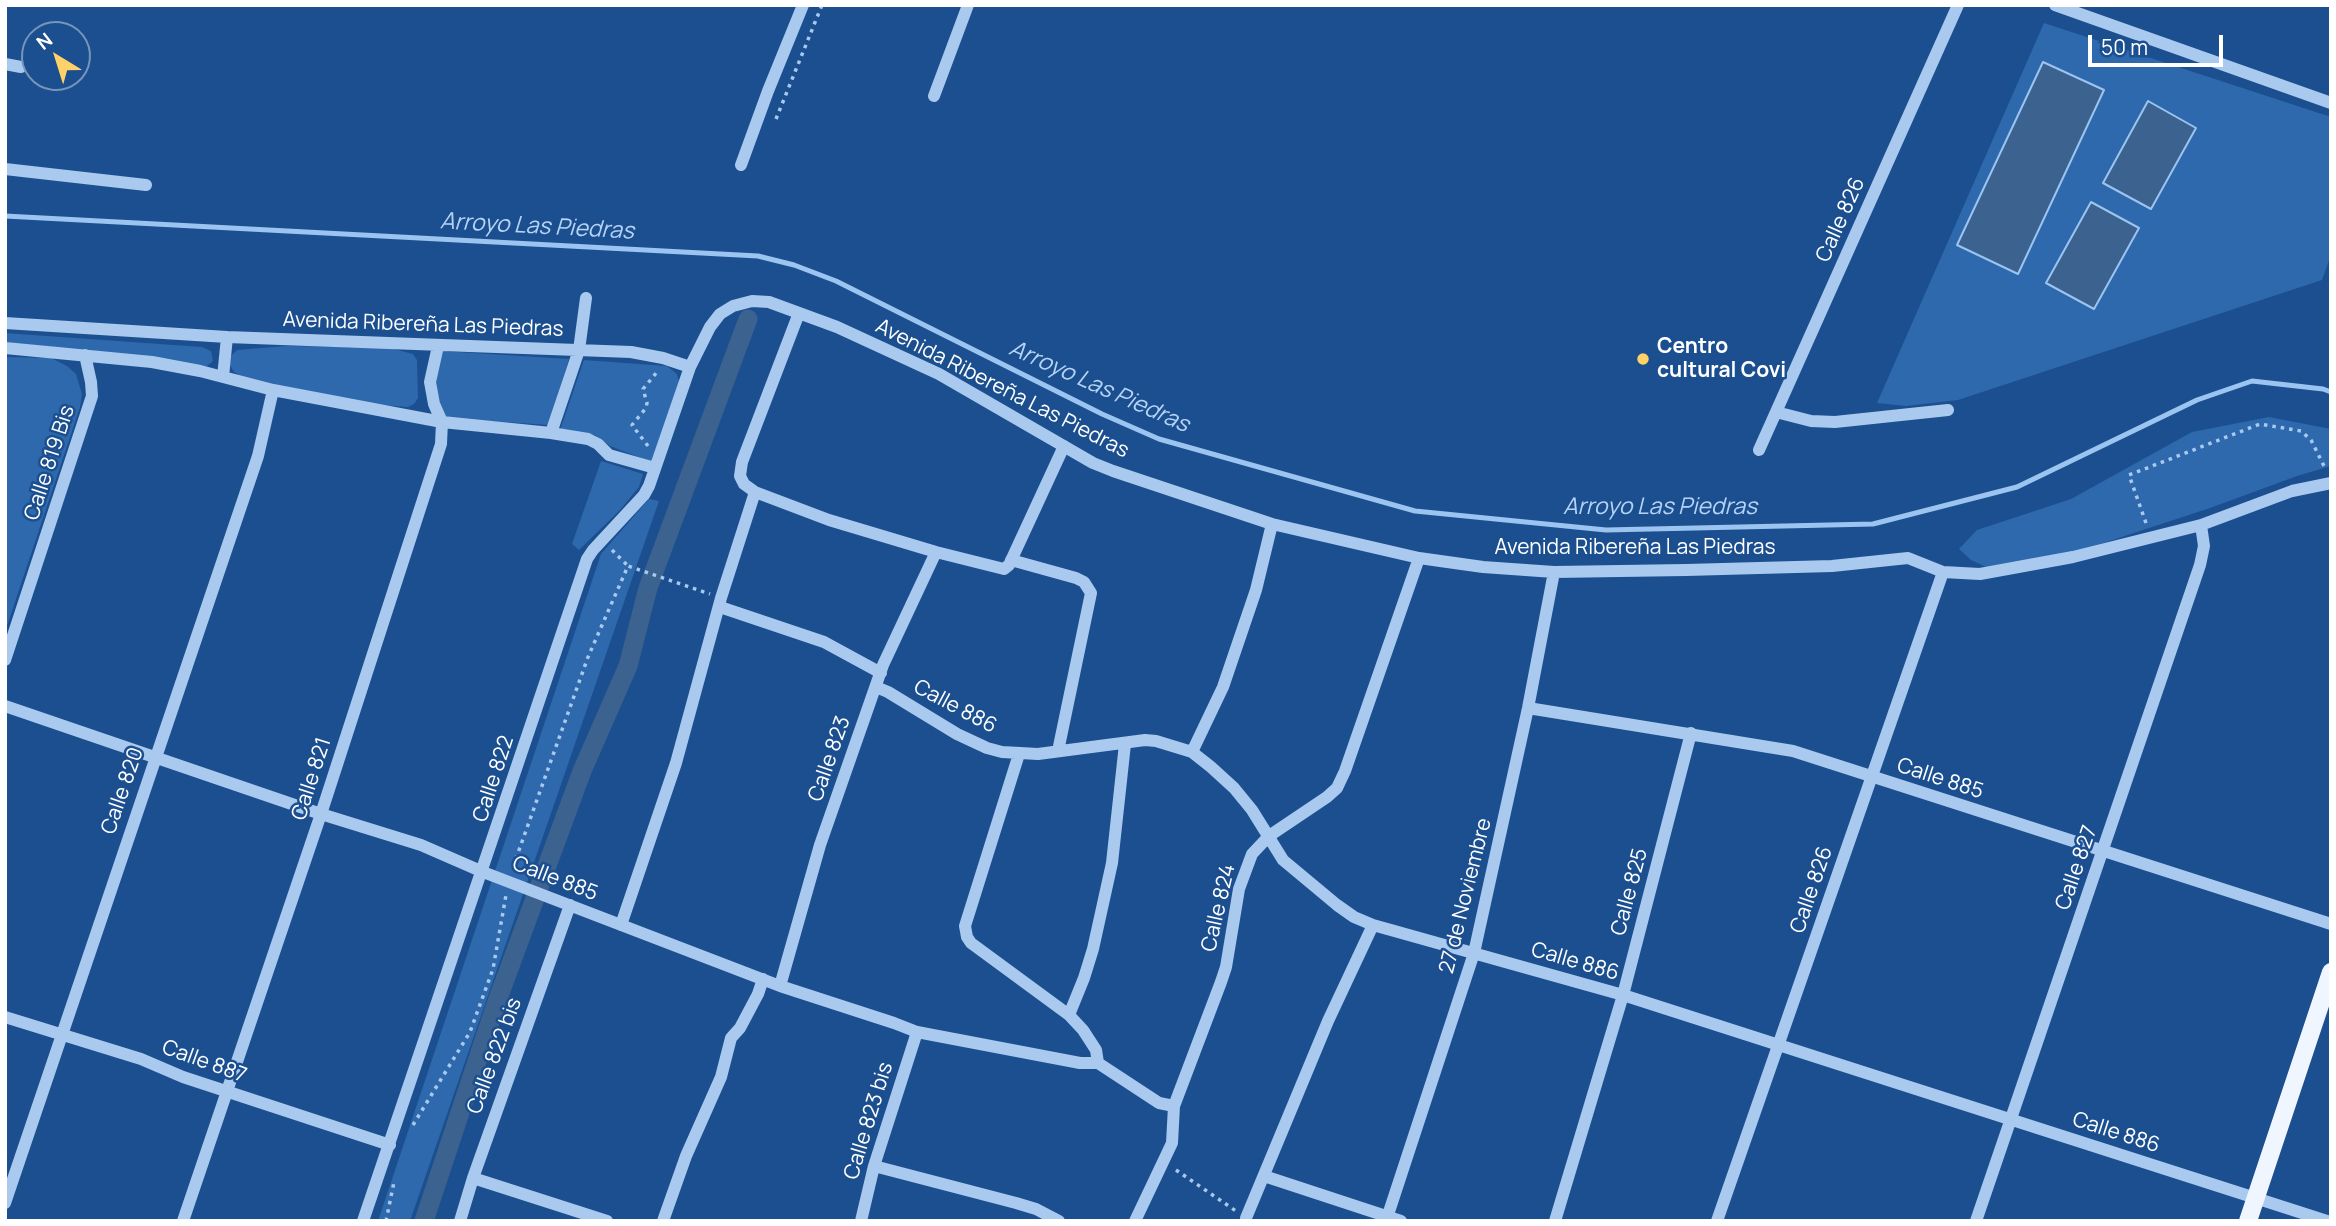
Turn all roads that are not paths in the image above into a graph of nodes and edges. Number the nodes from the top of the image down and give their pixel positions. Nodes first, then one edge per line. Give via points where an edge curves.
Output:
1 (803, 5) edge
2 (968, 5) edge
3 (1958, 5) edge
4 (2055, 5) edge
5 (934, 96) dead end
6 (2331, 103) edge
7 (741, 165) dead end
8 (5, 169) edge
9 (146, 185) dead end
10 (586, 298) dead end
11 (799, 313) junction
12 (5, 323) edge
13 (227, 337) junction
14 (438, 346) junction
15 (5, 348) edge
16 (579, 351) junction
17 (85, 355) junction
18 (690, 366) junction
19 (223, 377) junction
20 (273, 390) junction
21 (1948, 410) dead end
22 (1776, 412) junction
23 (442, 422) junction
24 (551, 433) junction
25 (1064, 446) junction
26 (1759, 450) dead end
27 (655, 468) junction
28 (2329, 478) edge
29 (755, 492) junction
30 (1272, 524) junction
31 (2201, 526) junction
32 (936, 552) junction
33 (1419, 558) junction
34 (1011, 560) junction
35 (1554, 572) junction
36 (1943, 572) junction
37 (720, 602) junction
38 (5, 660) edge
39 (881, 673) junction
40 (876, 687) junction
41 (5, 706) edge
42 (1528, 708) junction
43 (1691, 733) junction
44 (1125, 744) junction
45 (1058, 751) junction
46 (1192, 752) junction
47 (1019, 754) junction
48 (155, 756) junction
49 (1871, 777) junction
50 (321, 814) junction
51 (1269, 836) junction
52 (2103, 852) junction
53 (483, 872) junction
54 (570, 905) junction
55 (2331, 924) edge
56 (621, 925) junction
57 (1373, 925) junction
58 (1474, 953) junction
59 (2331, 972) edge
60 (762, 979) junction
61 (780, 986) junction
62 (1623, 995) junction
63 (1069, 1015) junction
64 (5, 1017) edge
65 (917, 1032) junction
66 (61, 1034) junction
67 (1779, 1046) junction
68 (1098, 1063) junction
69 (226, 1092) junction
70 (1174, 1106) junction
71 (2011, 1119) junction
72 (390, 1145) junction
73 (874, 1166) junction
74 (1264, 1176) junction
75 (472, 1178) junction
76 (2255, 1198) junction
77 (5, 1203) edge
78 (1246, 1219) road end
79 (1387, 1219) edge
80 (183, 1221) edge
81 (363, 1221) edge
82 (460, 1221) edge
83 (607, 1221) edge
84 (663, 1221) edge
85 (861, 1221) edge
86 (1059, 1221) edge
87 (1135, 1221) edge
88 (1401, 1221) edge
89 (1555, 1221) edge
90 (1717, 1221) edge
91 (1976, 1221) edge
92 (2248, 1221) edge
93 (2327, 1221) edge

1 - 7 street
2 - 5 street
3 - 22 street, Calle 826
4 - 6 street
8 - 9 street
10 - 16 street
11 - 18 street, Avenida Ribereña Las Piedras via 769,302 733,306 710,327
11 - 25 street, Avenida Ribereña Las Piedras via 939,374
11 - 29 street via 742,462 740,476
12 - 13 street, Avenida Ribereña Las Piedras
13 - 14 street, Avenida Ribereña Las Piedras
13 - 19 street
14 - 16 street, Avenida Ribereña Las Piedras
14 - 23 street, Calle 821 via 430,382
15 - 17 street
16 - 18 street, Avenida Ribereña Las Piedras via 631,352
16 - 24 street
17 - 19 street via 152,362
17 - 38 street, Calle 819 Bis via 92,397
18 - 27 street, Calle 822
19 - 20 street
20 - 23 street
20 - 48 street, Calle 820 via 258,456
21 - 22 street via 1835,422
22 - 26 street, Calle 826
23 - 24 street
23 - 50 street, Calle 821 via 441,444
24 - 27 street via 588,439 609,455
25 - 30 street, Avenida Ribereña Las Piedras via 1113,471
25 - 34 street
27 - 53 street, Calle 822 via 644,495 587,559
28 - 31 street, Avenida Ribereña Las Piedras
29 - 32 street
29 - 37 street
30 - 33 street, Avenida Ribereña Las Piedras
30 - 46 street via 1256,590 1223,687
31 - 36 street, Avenida Ribereña Las Piedras via 2001,572
31 - 52 street, Calle 827 via 2204,546 2200,565
32 - 34 street via 997,569 1004,569
32 - 39 street, Calle 823
33 - 35 street, Avenida Ribereña Las Piedras
33 - 51 street, Calle 824 via 1337,788
34 - 45 street via 1076,578 1091,593
35 - 36 street, Avenida Ribereña Las Piedras via 1832,566 1908,558
35 - 42 street, 27 de Noviembre
36 - 49 street, Calle 826
37 - 39 street via 824,642
37 - 56 street via 676,763
39 - 40 street, Calle 823
40 - 47 street, Calle 886 via 977,744
40 - 61 street, Calle 823 via 820,845
41 - 48 street, Calle 885
42 - 43 street, Calle 885
42 - 58 street, 27 de Noviembre
43 - 49 street, Calle 885 via 1793,751
43 - 62 street, Calle 825
44 - 45 street, Calle 886
44 - 46 street, Calle 886 via 1156,741
44 - 63 street via 1112,863 1093,949
45 - 47 street, Calle 886
46 - 51 street, Calle 886 via 1234,788
47 - 63 street via 965,926 971,943
48 - 50 street, Calle 885
48 - 66 street, Calle 820
49 - 52 street, Calle 885
49 - 67 street, Calle 826
50 - 53 street, Calle 885 via 422,845
50 - 69 street, Calle 821
51 - 57 street, Calle 886 via 1283,860 1337,905
51 - 70 street, Calle 824 via 1252,855 1239,889 1226,967
52 - 55 street, Calle 885
52 - 71 street, Calle 827
53 - 54 street, Calle 885
53 - 72 street, Calle 822
54 - 56 street, Calle 885
54 - 75 street, Calle 822 bis
56 - 60 street, Calle 885
57 - 58 street, Calle 886
57 - 74 street
58 - 62 street, Calle 886
58 - 79 street, 27 de Noviembre
59 - 76 main road
60 - 61 street, Calle 885
60 - 84 street via 731,1038 721,1077
61 - 65 street, Calle 885
62 - 67 street, Calle 886
62 - 89 street, Calle 825
63 - 68 street via 1096,1050
64 - 66 street, Calle 887
65 - 68 street, Calle 885
65 - 73 street, Calle 823 bis
66 - 69 street, Calle 887
66 - 77 street, Calle 820
67 - 71 street, Calle 886
67 - 90 street, Calle 826
68 - 70 street via 1159,1103
69 - 72 street, Calle 887
69 - 80 street, Calle 821
70 - 87 street, Calle 824 via 1172,1143
71 - 76 street, Calle 886
71 - 91 street, Calle 827
72 - 81 street, Calle 822
73 - 85 street, Calle 823 bis
73 - 86 street via 1016,1203
74 - 78 street
74 - 79 street
75 - 82 street, Calle 822 bis
75 - 83 street
76 - 92 main road
76 - 93 street, Calle 886
79 - 88 street

